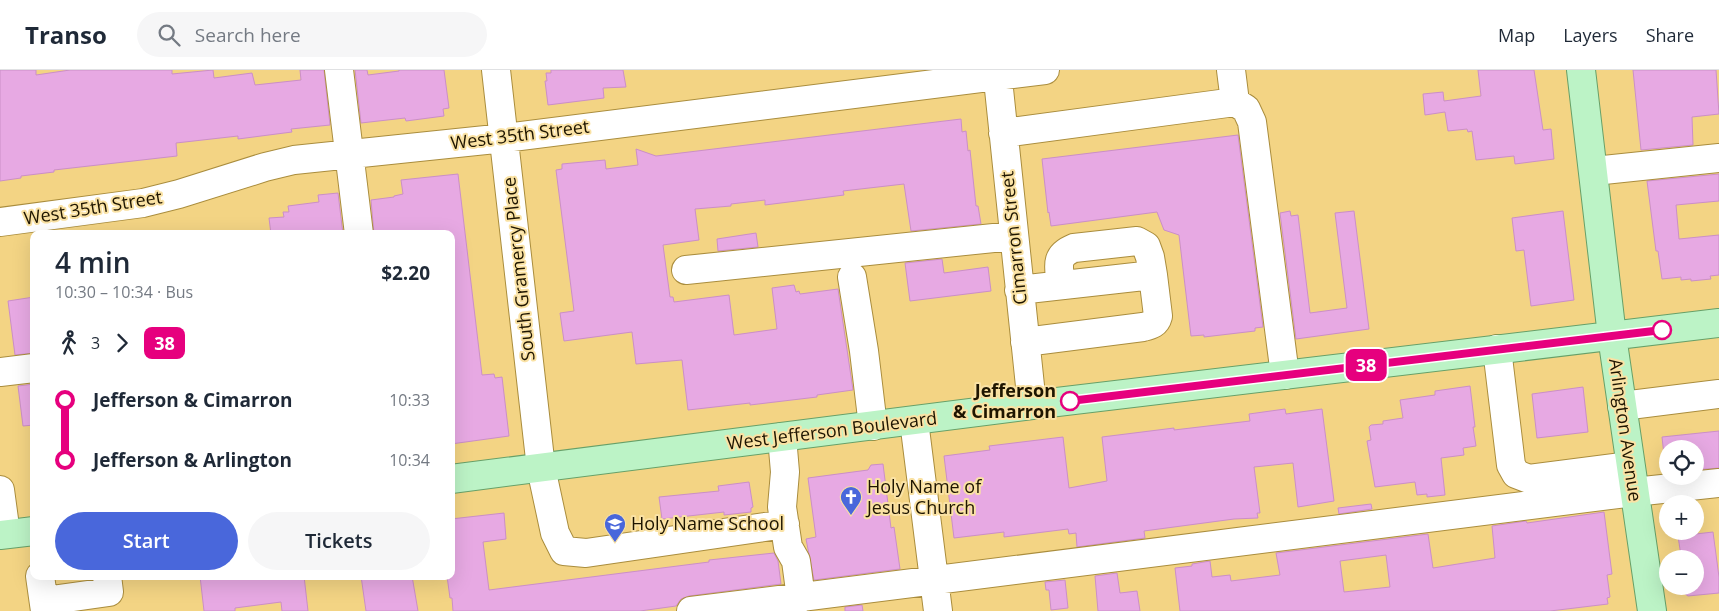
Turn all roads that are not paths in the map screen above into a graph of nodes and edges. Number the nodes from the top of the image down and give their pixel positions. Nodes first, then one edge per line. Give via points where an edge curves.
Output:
1 (340, 70) edge
2 (496, 70) edge
3 (1045, 70) edge
4 (1231, 70) edge
5 (1581, 70) edge
6 (997, 73) edge
7 (1235, 102) junction
8 (1003, 133) junction
9 (505, 138) junction
10 (348, 155) junction
11 (1719, 158) edge
12 (1594, 171) junction
13 (0, 222) edge
14 (357, 230) edge
15 (1013, 236) junction
16 (686, 270) dead end
17 (1153, 275) junction
18 (852, 278) dead end
19 (1061, 285) junction
20 (1019, 290) junction
21 (1719, 323) edge
22 (1612, 336) junction
23 (1025, 342) junction
24 (1497, 349) junction
25 (30, 368) edge
26 (0, 372) edge
27 (1285, 375) junction
28 (1719, 394) edge
29 (1032, 405) junction
30 (1622, 406) junction
31 (914, 420) junction
32 (873, 426) junction
33 (782, 438) junction
34 (541, 468) junction
35 (455, 479) edge
36 (1632, 479) junction
37 (1719, 483) edge
38 (0, 490) edge
39 (784, 524) junction
40 (21, 534) edge
41 (108, 580) edge
42 (934, 581) junction
43 (43, 596) edge
44 (801, 598) junction
45 (691, 611) edge
46 (938, 611) edge
47 (1652, 611) edge

1 - 10 street
2 - 9 street, South Gramercy Place
3 - 6 street, West 35th Street
4 - 7 street
5 - 12 main road, Arlington Avenue
6 - 8 street, Cimarron Street
6 - 9 street, West 35th Street
7 - 8 street
7 - 27 street via 1246,109 1252,122
8 - 15 street, Cimarron Street
9 - 10 street, West 35th Street
9 - 34 street, South Gramercy Place
10 - 13 street, West 35th Street via 294,160 143,203
10 - 14 street
11 - 12 street
12 - 22 main road, Arlington Avenue
15 - 16 street
15 - 20 street, Cimarron Street
17 - 19 street
17 - 19 street via 1146,246 1137,241 1064,252 1058,261
17 - 23 street via 1158,316 1153,325
18 - 32 street
19 - 20 street
20 - 23 street, Cimarron Street
21 - 22 main road, West Jefferson Boulevard
22 - 24 main road, West Jefferson Boulevard
22 - 30 main road, Arlington Avenue
23 - 29 street, Cimarron Street
24 - 27 main road, West Jefferson Boulevard
24 - 36 street via 1511,465 1516,474 1529,479
25 - 26 street
27 - 29 main road, West Jefferson Boulevard
28 - 30 street
29 - 31 main road, West Jefferson Boulevard
30 - 36 main road, Arlington Avenue
31 - 32 main road, West Jefferson Boulevard
31 - 42 street
32 - 33 main road, West Jefferson Boulevard
33 - 34 main road, West Jefferson Boulevard
33 - 39 street
34 - 35 main road, West Jefferson Boulevard
34 - 39 street, South Gramercy Place via 555,533 564,551 586,553
36 - 37 street
36 - 42 street
36 - 47 main road, Arlington Avenue
38 - 40 street
39 - 44 street via 788,547 796,561
41 - 43 street via 109,592
42 - 44 street
42 - 46 street
44 - 45 street

